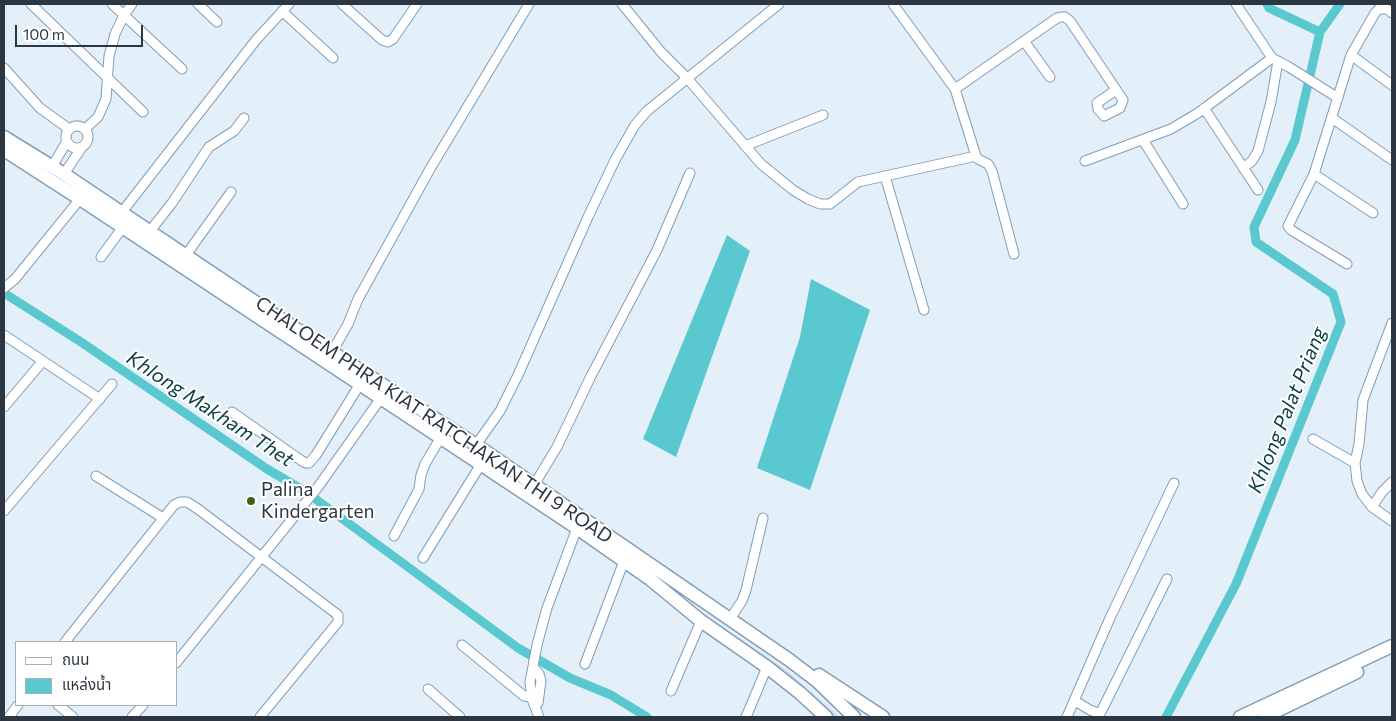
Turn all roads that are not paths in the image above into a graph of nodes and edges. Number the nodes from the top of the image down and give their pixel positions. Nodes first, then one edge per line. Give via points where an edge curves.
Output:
1 (31, 4) edge
2 (112, 4) edge
3 (132, 4) edge
4 (198, 4) edge
5 (342, 4) edge
6 (417, 4) edge
7 (529, 4) edge
8 (622, 4) edge
9 (779, 4) edge
10 (893, 4) edge
11 (1236, 4) edge
12 (285, 7) edge
13 (1392, 13) edge
14 (124, 15) junction
15 (217, 22) dead end
16 (1024, 41) junction
17 (1351, 55) junction
18 (332, 58) dead end
19 (1275, 60) junction
20 (4, 68) edge
21 (182, 69) dead end
22 (1050, 77) dead end
23 (108, 78) junction
24 (687, 78) junction
25 (1392, 85) edge
26 (955, 89) junction
27 (1116, 90) dead end
28 (1338, 98) junction
29 (1201, 110) junction
30 (143, 112) dead end
31 (823, 115) dead end
32 (244, 118) dead end
33 (1332, 118) junction
34 (69, 129) junction
35 (85, 129) junction
36 (4, 137) edge
37 (1143, 140) junction
38 (67, 141) junction
39 (745, 146) junction
40 (82, 147) junction
41 (4, 150) edge
42 (976, 156) junction
43 (1392, 160) edge
44 (1084, 162) dead end
45 (1243, 168) junction
46 (49, 172) junction
47 (690, 173) dead end
48 (1314, 174) junction
49 (884, 176) junction
50 (60, 179) junction
51 (1258, 190) dead end
52 (230, 192) dead end
53 (80, 199) junction
54 (1183, 204) dead end
55 (122, 212) junction
56 (1374, 214) dead end
57 (123, 227) junction
58 (150, 231) junction
59 (1014, 254) dead end
60 (186, 255) junction
61 (101, 257) dead end
62 (1347, 264) dead end
63 (4, 287) edge
64 (924, 310) dead end
65 (1392, 323) edge
66 (4, 335) edge
67 (332, 352) junction
68 (42, 362) junction
69 (112, 384) dead end
70 (360, 384) junction
71 (381, 398) junction
72 (100, 399) junction
73 (4, 406) edge
74 (232, 412) dead end
75 (441, 437) junction
76 (1313, 439) dead end
77 (473, 451) junction
78 (481, 464) junction
79 (1355, 464) junction
80 (96, 476) dead end
81 (1392, 482) edge
82 (1174, 483) dead end
83 (534, 485) junction
84 (1372, 507) junction
85 (4, 511) edge
86 (163, 518) junction
87 (763, 518) dead end
88 (1392, 521) edge
89 (577, 528) junction
90 (394, 536) dead end
91 (262, 558) junction
92 (423, 558) dead end
93 (624, 561) junction
94 (1166, 579) dead end
95 (730, 619) junction
96 (701, 621) junction
97 (66, 641) edge
98 (462, 645) dead end
99 (1392, 646) edge
100 (1392, 654) edge
101 (788, 659) junction
102 (178, 661) edge
103 (585, 664) dead end
104 (767, 667) junction
105 (428, 689) dead end
106 (671, 691) dead end
107 (535, 698) junction
108 (1075, 701) junction
109 (17, 706) edge
110 (59, 706) edge
111 (141, 706) edge
112 (9, 717) edge
113 (73, 717) edge
114 (132, 717) edge
115 (260, 717) edge
116 (460, 717) edge
117 (539, 717) edge
118 (746, 717) edge
119 (826, 717) edge
120 (854, 717) edge
121 (883, 717) edge
122 (1067, 717) edge
123 (1240, 717) edge
124 (1264, 717) edge

1 - 23 street
2 - 14 street
3 - 14 street
4 - 15 street
5 - 6 street via 388,42
7 - 67 street via 430,169
8 - 24 street
9 - 24 street
10 - 26 street
11 - 19 street
12 - 18 street
12 - 55 street
13 - 17 street via 1379,9 1375,13
14 - 21 street
14 - 23 street via 109,56
16 - 22 street
16 - 26 street
16 - 27 street via 1057,18 1065,17
17 - 25 street
17 - 28 street
19 - 28 street
19 - 29 street
19 - 45 street via 1271,102 1258,151
20 - 34 street via 40,108
23 - 30 street
23 - 35 street via 106,100 98,117
24 - 39 street
24 - 77 street via 647,111 626,139 588,216 518,375 500,411
26 - 42 street
28 - 33 street
29 - 37 street via 1170,129
29 - 45 street
31 - 39 street
32 - 58 street via 234,131 209,147
33 - 43 street
33 - 48 street
34 - 35 street via 77,126
34 - 38 street
35 - 40 street via 88,141
36 - 46 main road, CHALOEM PHRA KIAT RATCHAKAN THI 9 ROAD
37 - 44 street
37 - 54 street
38 - 40 street via 73,147
38 - 46 street
39 - 49 street via 793,190 820,204 830,204 858,182
40 - 50 street
41 - 46 main road, CHALOEM PHRA KIAT RATCHAKAN THI 9 ROAD
42 - 49 street
42 - 59 street via 988,164 992,172
45 - 51 street
46 - 50 main road, CHALOEM PHRA KIAT RATCHAKAN THI 9 ROAD
47 - 83 street via 657,250 557,447
48 - 56 street
48 - 62 street via 1288,226
49 - 64 street
50 - 53 main road, CHALOEM PHRA KIAT RATCHAKAN THI 9 ROAD
50 - 55 main road, CHALOEM PHRA KIAT RATCHAKAN THI 9 ROAD
52 - 60 street
53 - 57 main road, CHALOEM PHRA KIAT RATCHAKAN THI 9 ROAD
53 - 63 street via 15,279
55 - 58 main road, CHALOEM PHRA KIAT RATCHAKAN THI 9 ROAD
57 - 61 street
57 - 70 main road, CHALOEM PHRA KIAT RATCHAKAN THI 9 ROAD
58 - 60 main road, CHALOEM PHRA KIAT RATCHAKAN THI 9 ROAD
60 - 67 main road, CHALOEM PHRA KIAT RATCHAKAN THI 9 ROAD
65 - 79 street via 1363,400
66 - 68 street
67 - 77 main road, CHALOEM PHRA KIAT RATCHAKAN THI 9 ROAD
68 - 72 street
68 - 73 street
69 - 72 street
70 - 71 main road, CHALOEM PHRA KIAT RATCHAKAN THI 9 ROAD
70 - 74 street via 309,463
71 - 75 main road, CHALOEM PHRA KIAT RATCHAKAN THI 9 ROAD
71 - 91 street via 318,487
72 - 85 street
75 - 77 main road, CHALOEM PHRA KIAT RATCHAKAN THI 9 ROAD
75 - 90 street via 425,464 419,489
76 - 79 street
77 - 78 main road, CHALOEM PHRA KIAT RATCHAKAN THI 9 ROAD
77 - 83 main road, CHALOEM PHRA KIAT RATCHAKAN THI 9 ROAD
78 - 89 main road, CHALOEM PHRA KIAT RATCHAKAN THI 9 ROAD
78 - 92 street
79 - 84 street via 1358,487
80 - 86 street
81 - 84 street
82 - 108 street
83 - 95 main road, CHALOEM PHRA KIAT RATCHAKAN THI 9 ROAD
84 - 88 street
86 - 91 street via 174,505 187,502
86 - 97 street
87 - 95 street via 746,590
89 - 93 main road, CHALOEM PHRA KIAT RATCHAKAN THI 9 ROAD
89 - 107 street via 547,608 537,645 530,682
91 - 102 street
91 - 115 street via 334,611 339,619
93 - 96 main road, CHALOEM PHRA KIAT RATCHAKAN THI 9 ROAD
93 - 103 street
94 - 108 street via 1101,712
95 - 101 main road, CHALOEM PHRA KIAT RATCHAKAN THI 9 ROAD
96 - 104 main road, CHALOEM PHRA KIAT RATCHAKAN THI 9 ROAD
96 - 106 street
98 - 107 street via 524,696
99 - 123 main road
100 - 124 main road
101 - 120 main road, CHALOEM PHRA KIAT RATCHAKAN THI 9 ROAD via 817,681
101 - 121 main road via 817,673
104 - 118 street
104 - 119 main road, CHALOEM PHRA KIAT RATCHAKAN THI 9 ROAD
105 - 116 street
107 - 117 street
108 - 122 street
109 - 112 street
110 - 113 street
111 - 114 street

